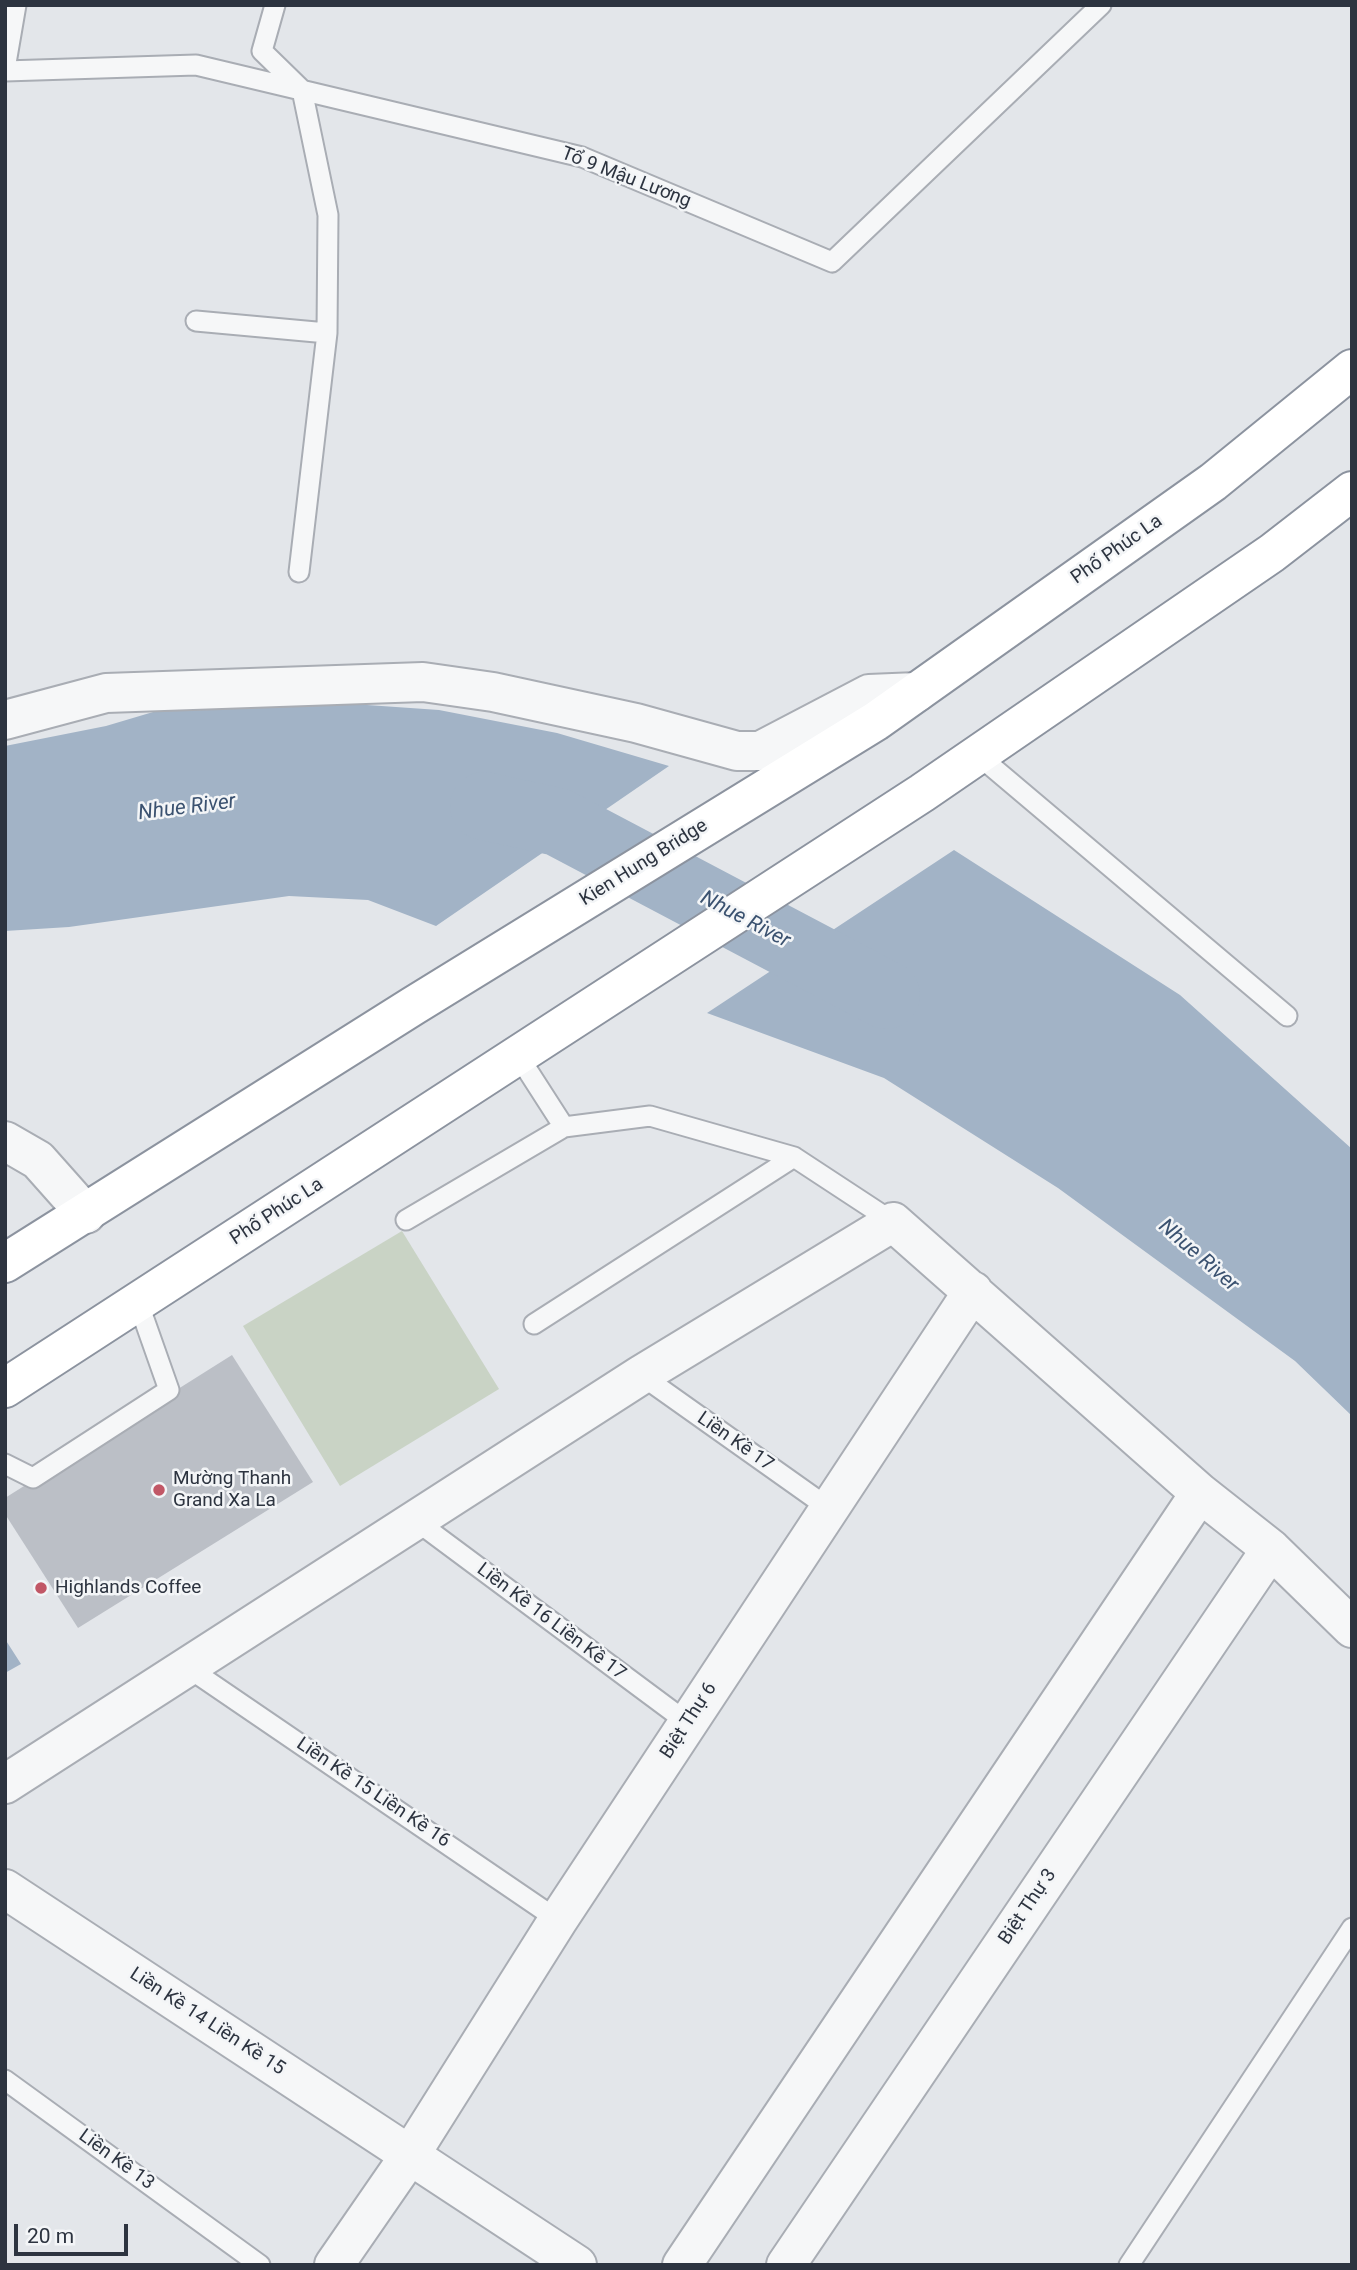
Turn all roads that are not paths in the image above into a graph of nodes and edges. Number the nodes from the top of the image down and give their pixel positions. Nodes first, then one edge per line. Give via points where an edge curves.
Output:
1 (16, 5) edge
2 (275, 5) edge
3 (1101, 5) edge
4 (5, 70) edge
5 (302, 90) junction
6 (196, 321) dead end
7 (327, 334) junction
8 (1352, 369) edge
9 (1352, 491) edge
10 (299, 572) dead end
11 (917, 692) junction
12 (5, 720) edge
13 (876, 721) joint
14 (978, 755) junction
15 (1287, 1016) dead end
16 (533, 1046) junction
17 (564, 1127) junction
18 (5, 1142) edge
19 (794, 1157) junction
20 (86, 1214) junction
21 (406, 1220) dead end
22 (893, 1222) junction
23 (5, 1263) edge
24 (974, 1291) junction
25 (138, 1302) junction
26 (534, 1324) dead end
27 (641, 1375) junction
28 (5, 1388) edge
29 (5, 1464) edge
30 (1200, 1493) junction
31 (830, 1509) junction
32 (415, 1520) junction
33 (1271, 1549) junction
34 (1352, 1628) edge
35 (187, 1667) junction
36 (688, 1723) junction
37 (5, 1784) edge
38 (5, 1889) edge
39 (558, 1920) junction
40 (1352, 1928) edge
41 (5, 2080) edge
42 (410, 2155) junction
43 (260, 2265) edge
44 (334, 2265) edge
45 (578, 2265) edge
46 (682, 2265) edge
47 (786, 2265) edge
48 (1129, 2265) edge

1 - 4 lane
2 - 5 lane via 262,51
3 - 5 lane, Tổ 9 Mậu Lương via 832,262 582,157
4 - 5 lane, Tổ 9 Mậu Lương via 196,65
5 - 7 lane via 328,215
6 - 7 lane
7 - 10 lane
8 - 11 highway, Phố Phúc La via 1213,482
9 - 14 highway via 1272,553
11 - 12 street via 869,694 760,751 737,751 571,709 470,687 423,682 106,693
11 - 13 highway, Phố Phúc La
13 - 20 highway, Kien Hung Bridge via 412,1006
14 - 15 lane
14 - 16 highway
16 - 17 lane
16 - 25 highway, Phố Phúc La
17 - 19 lane via 650,1116
17 - 21 lane
18 - 20 street via 38,1160
19 - 22 lane
19 - 26 lane
20 - 23 highway
22 - 24 street
22 - 27 street
24 - 30 street
24 - 31 street, Biệt Thự 6
25 - 28 highway, Phố Phúc La
25 - 29 lane via 169,1390 33,1478
27 - 31 lane, Liền Kề 17
27 - 32 street
30 - 33 street
30 - 46 street
31 - 36 street, Biệt Thự 6
32 - 35 street
32 - 36 lane, Liền Kề 16 Liền Kề 17
33 - 34 street
33 - 47 street, Biệt Thự 3
35 - 37 street
35 - 39 lane, Liền Kề 15 Liền Kề 16
36 - 39 street, Biệt Thự 6
38 - 42 street, Liền Kề 14 Liền Kề 15
39 - 42 street, Biệt Thự 6
40 - 48 lane
41 - 43 lane, Liền Kề 13
42 - 44 street, Biệt Thự 6
42 - 45 street, Liền Kề 14 Liền Kề 15

